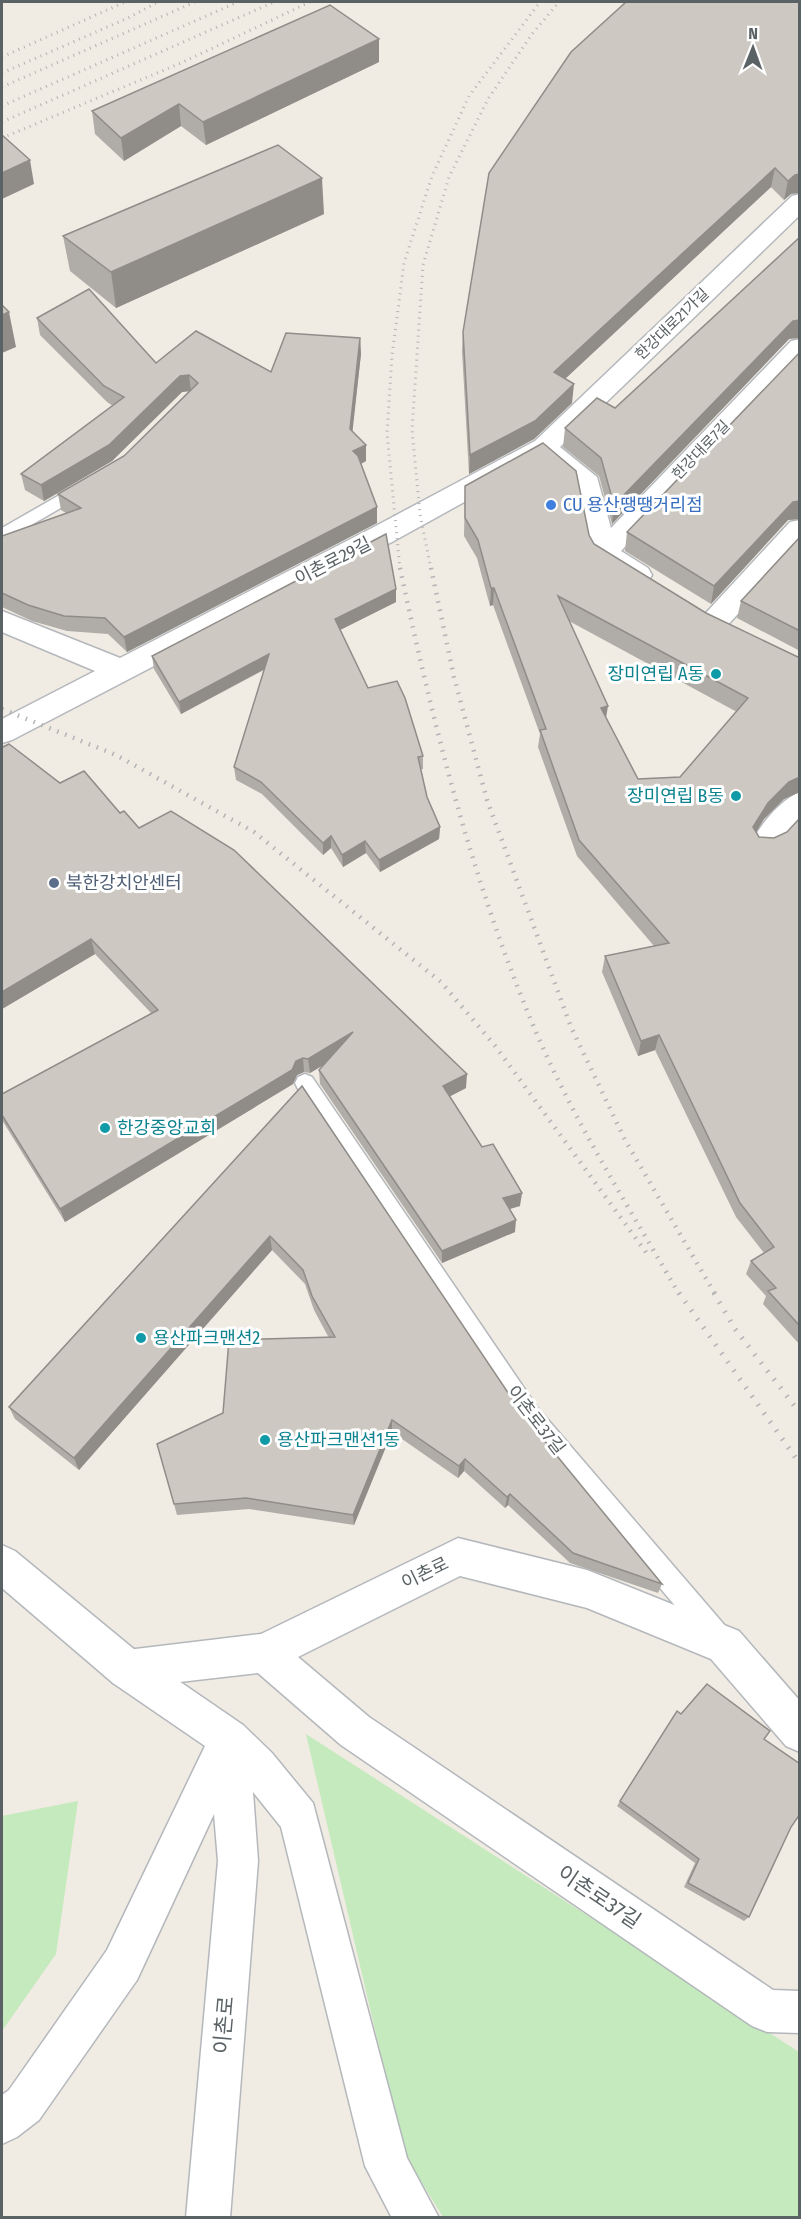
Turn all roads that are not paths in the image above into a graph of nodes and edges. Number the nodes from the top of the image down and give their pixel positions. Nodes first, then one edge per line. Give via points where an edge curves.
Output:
1 (798, 205) edge
2 (800, 347) edge
3 (544, 447) junction
4 (98, 479) edge
5 (800, 529) edge
6 (2, 536) edge
7 (603, 553) junction
8 (663, 590) edge
9 (2, 621) edge
10 (713, 621) edge
11 (120, 670) junction
12 (2, 732) edge
13 (800, 804) edge
14 (766, 843) edge
15 (305, 1083) dead end
16 (2, 1564) edge
17 (725, 1645) junction
18 (264, 1653) junction
19 (127, 1669) junction
20 (800, 1732) edge
21 (229, 1739) junction
22 (800, 2012) edge
23 (2, 2122) edge
24 (208, 2217) edge
25 (417, 2217) edge

1 - 3 street, 한강대로21가길
2 - 7 street, 한강대로7길
3 - 7 street via 588,484
3 - 11 street, 이촌로29길
4 - 6 lane
5 - 10 street
7 - 8 street
9 - 11 street
11 - 12 street, 이촌로29길
13 - 14 street
15 - 17 lane, 이촌로37길 via 529,1415
16 - 19 street
17 - 18 street, 이촌로 via 587,1589 458,1557
17 - 20 street, 이촌로37길
18 - 19 street, 이촌로
18 - 22 street, 이촌로37길 via 355,1731 767,2011
19 - 21 street
21 - 23 street via 122,1965 24,2105
21 - 24 street, 이촌로 via 238,1861
21 - 25 street via 299,1817 387,2166

